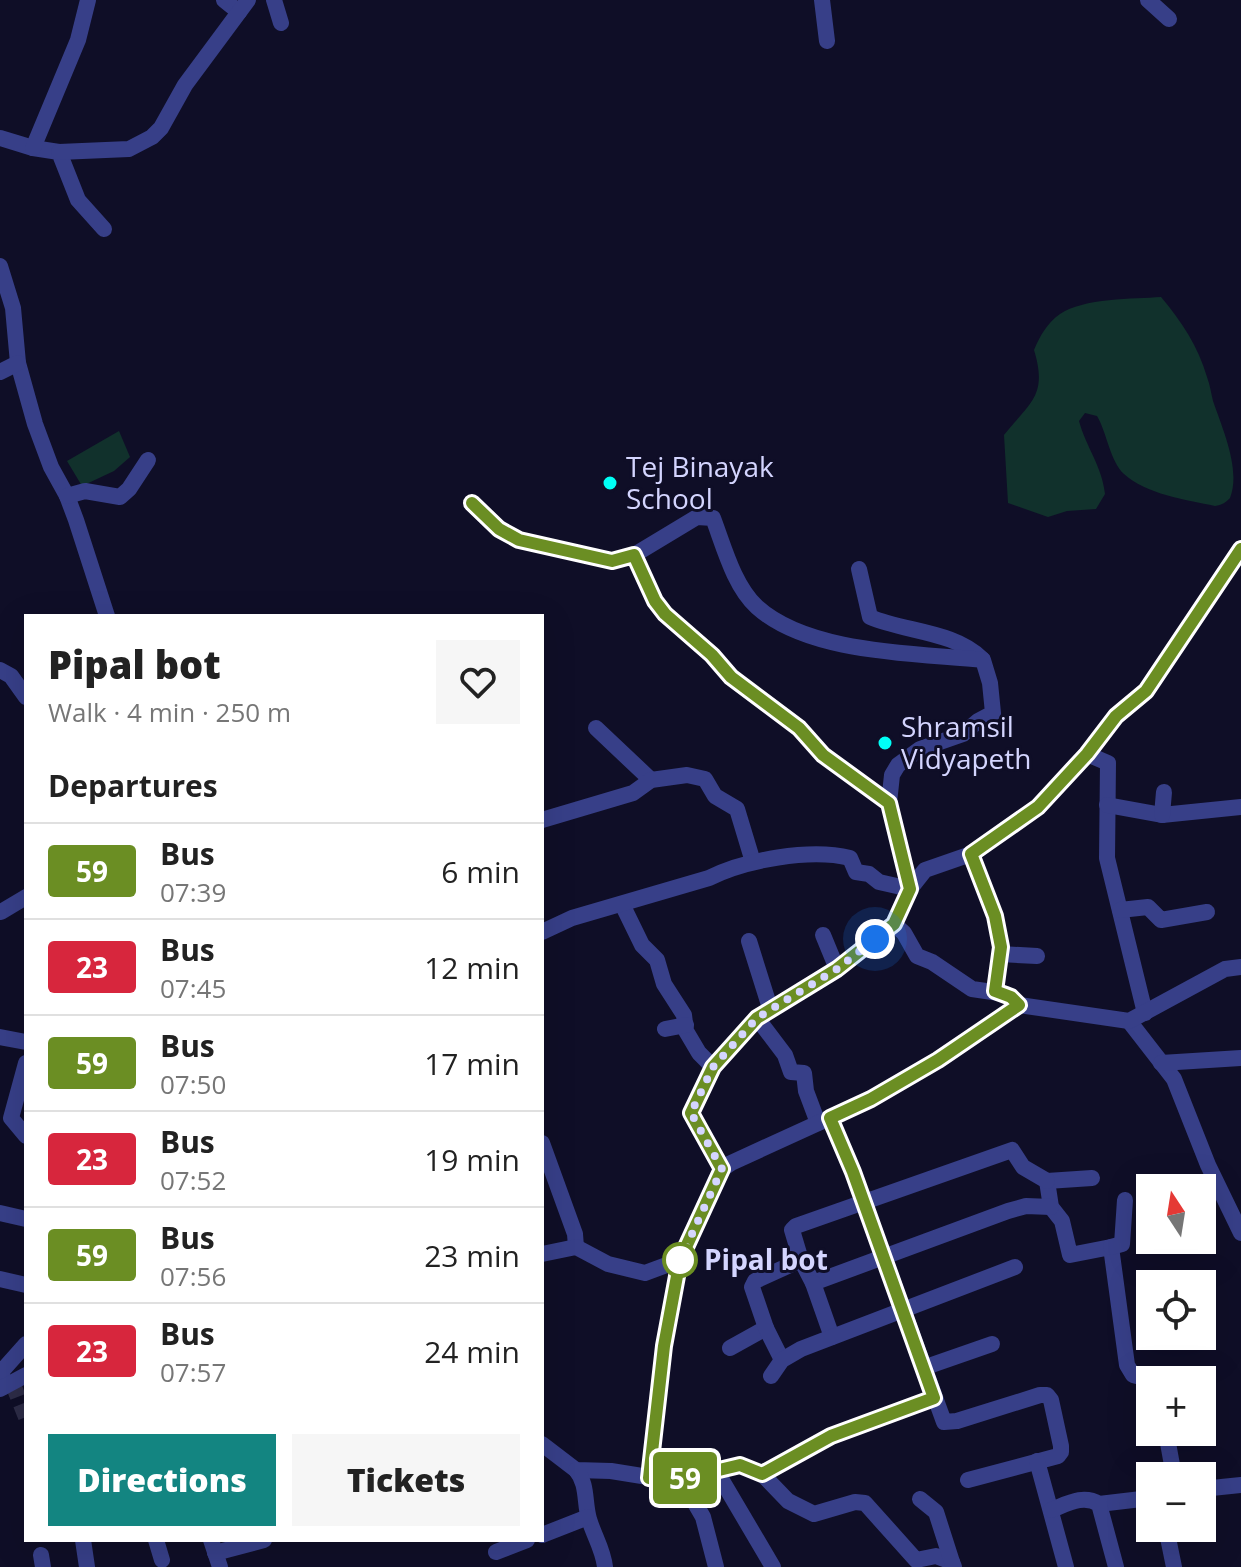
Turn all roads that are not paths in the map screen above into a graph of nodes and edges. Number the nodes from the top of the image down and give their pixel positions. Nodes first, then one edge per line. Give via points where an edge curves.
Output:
1 (88, 0) edge
2 (224, 0) edge
3 (274, 0) edge
4 (822, 0) edge
5 (1148, 0) edge
6 (244, 6) edge
7 (1169, 19) dead end
8 (281, 23) dead end
9 (827, 41) dead end
10 (0, 138) edge
11 (33, 148) junction
12 (59, 152) junction
13 (104, 229) dead end
14 (0, 266) edge
15 (18, 363) junction
16 (0, 372) edge
17 (148, 460) dead end
18 (67, 496) junction
19 (472, 503) dead end
20 (1241, 549) edge
21 (634, 555) junction
22 (859, 569) dead end
23 (1234, 570) edge
24 (106, 614) edge
25 (983, 660) junction
26 (0, 670) edge
27 (24, 694) edge
28 (596, 728) dead end
29 (1087, 754) junction
30 (651, 780) junction
31 (1164, 792) dead end
32 (889, 803) junction
33 (1107, 805) junction
34 (1241, 807) edge
35 (1162, 815) junction
36 (544, 819) edge
37 (971, 854) junction
38 (753, 862) junction
39 (910, 889) junction
40 (24, 898) edge
41 (622, 904) junction
42 (1120, 910) junction
43 (1, 912) edge
44 (1207, 912) dead end
45 (894, 924) junction
46 (544, 931) edge
47 (823, 935) dead end
48 (749, 941) dead end
49 (1000, 954) junction
50 (1037, 956) dead end
51 (1241, 967) edge
52 (837, 969) junction
53 (995, 991) junction
54 (1019, 1005) junction
55 (764, 1013) junction
56 (1137, 1017) junction
57 (686, 1025) junction
58 (665, 1029) dead end
59 (0, 1037) edge
60 (24, 1042) edge
61 (1241, 1058) edge
62 (1161, 1063) junction
63 (713, 1067) junction
64 (24, 1070) edge
65 (824, 1120) junction
66 (24, 1134) edge
67 (544, 1149) edge
68 (722, 1169) junction
69 (1092, 1178) dead end
70 (1047, 1181) junction
71 (1125, 1200) dead end
72 (863, 1201) junction
73 (1051, 1207) junction
74 (0, 1213) edge
75 (24, 1219) edge
76 (1241, 1233) edge
77 (576, 1247) junction
78 (1111, 1247) junction
79 (544, 1254) edge
80 (884, 1256) junction
81 (680, 1260) junction
82 (801, 1260) junction
83 (1015, 1267) dead end
84 (0, 1279) edge
85 (813, 1283) junction
86 (24, 1285) edge
87 (902, 1309) junction
88 (766, 1328) junction
89 (832, 1337) junction
90 (992, 1344) dead end
91 (24, 1347) edge
92 (730, 1348) dead end
93 (782, 1360) junction
94 (923, 1368) junction
95 (24, 1376) edge
96 (771, 1376) dead end
97 (1136, 1376) edge
98 (2, 1388) edge
99 (934, 1398) junction
100 (544, 1446) edge
101 (1037, 1461) junction
102 (576, 1470) junction
103 (717, 1472) junction
104 (762, 1474) junction
105 (649, 1478) junction
106 (681, 1479) junction
107 (968, 1480) dead end
108 (1241, 1485) edge
109 (1216, 1488) edge
110 (920, 1499) dead end
111 (1136, 1500) edge
112 (1099, 1504) junction
113 (1051, 1510) junction
114 (588, 1517) junction
115 (544, 1534) edge
116 (83, 1542) edge
117 (157, 1542) edge
118 (256, 1542) edge
119 (522, 1542) edge
120 (1169, 1542) edge
121 (496, 1552) dead end
122 (215, 1553) edge
123 (162, 1560) dead end
124 (917, 1563) edge
125 (953, 1565) edge
126 (87, 1567) edge
127 (605, 1567) edge
128 (716, 1567) edge
129 (773, 1567) edge
130 (1066, 1567) edge
131 (1116, 1567) edge
132 (1174, 1567) edge

1 - 11 street via 78,40
2 - 6 street
3 - 8 street
4 - 9 street
5 - 7 street
6 - 12 street via 152,137 129,149
10 - 11 street
11 - 12 street
12 - 13 street via 78,200
14 - 15 street via 13,308
15 - 16 street
15 - 18 street via 45,452
17 - 18 street via 120,497 85,491
18 - 24 street
19 - 21 street via 519,540 612,561
20 - 23 street
21 - 25 street via 697,517 713,518 745,590 756,606 787,627 885,652
21 - 32 street via 665,614 731,677 799,728 823,755
22 - 25 street via 870,617 956,642
23 - 29 street via 1146,691 1116,716
25 - 32 street via 993,713 963,734 920,749 898,765
26 - 27 street
28 - 30 street
29 - 33 street via 1108,763
29 - 37 street via 1038,807
30 - 36 street via 633,793
30 - 38 street via 687,775 705,779 715,796 740,814
31 - 35 street
32 - 39 street
33 - 35 street
33 - 42 street via 1107,858
34 - 35 street
37 - 39 street via 925,870
37 - 49 street via 995,916
38 - 39 street via 842,856 850,858 856,872
38 - 41 street
39 - 45 street
40 - 43 street
41 - 46 street
41 - 57 street via 642,945 657,960
42 - 44 street via 1148,907 1161,920
42 - 56 street
45 - 52 street
45 - 53 street via 917,956 972,989
47 - 52 street
48 - 55 street
49 - 50 street
49 - 53 street
51 - 56 street via 1225,969
52 - 55 street
53 - 54 street
54 - 56 street
54 - 65 street via 938,1060
55 - 63 street
55 - 65 street via 791,1072 804,1073 806,1091
56 - 62 street
57 - 58 street
57 - 63 street via 699,1053
59 - 60 street
61 - 62 street
62 - 76 street via 1174,1079
63 - 68 street via 691,1113
64 - 66 street via 11,1118
65 - 68 street
65 - 72 street
67 - 77 street
68 - 81 street
69 - 70 street
70 - 72 street via 1023,1167 1012,1150
70 - 73 street
71 - 78 street via 1122,1244
72 - 80 street
72 - 82 street via 796,1226 792,1230
73 - 78 street via 1062,1221 1070,1255
73 - 80 street via 1008,1211
74 - 75 street
77 - 79 street
77 - 81 street via 608,1264 645,1273
78 - 97 street via 1127,1365
80 - 85 street
80 - 87 street
81 - 105 street
82 - 85 street
82 - 88 street via 755,1281 752,1287
83 - 87 street
84 - 86 street
85 - 89 street
87 - 89 street
87 - 94 street
88 - 92 street
88 - 93 street
89 - 93 street
90 - 94 street
91 - 98 street via 2,1371
93 - 96 street
94 - 99 street
95 - 98 street
99 - 101 street via 946,1423 1047,1395 1061,1452
99 - 104 street via 831,1436
100 - 102 street
101 - 107 street
101 - 113 street
102 - 105 street
102 - 114 street
103 - 104 street via 740,1465
103 - 106 street
103 - 129 street
104 - 124 street via 788,1501 814,1514 865,1503
105 - 106 street
106 - 128 street via 703,1517
108 - 109 street
110 - 125 street via 936,1512
111 - 112 street
112 - 113 street via 1080,1499
112 - 131 street
113 - 130 street
114 - 115 street
114 - 127 street
116 - 126 street
117 - 123 street
118 - 122 street
119 - 121 street
120 - 132 street
124 - 125 street via 936,1556

